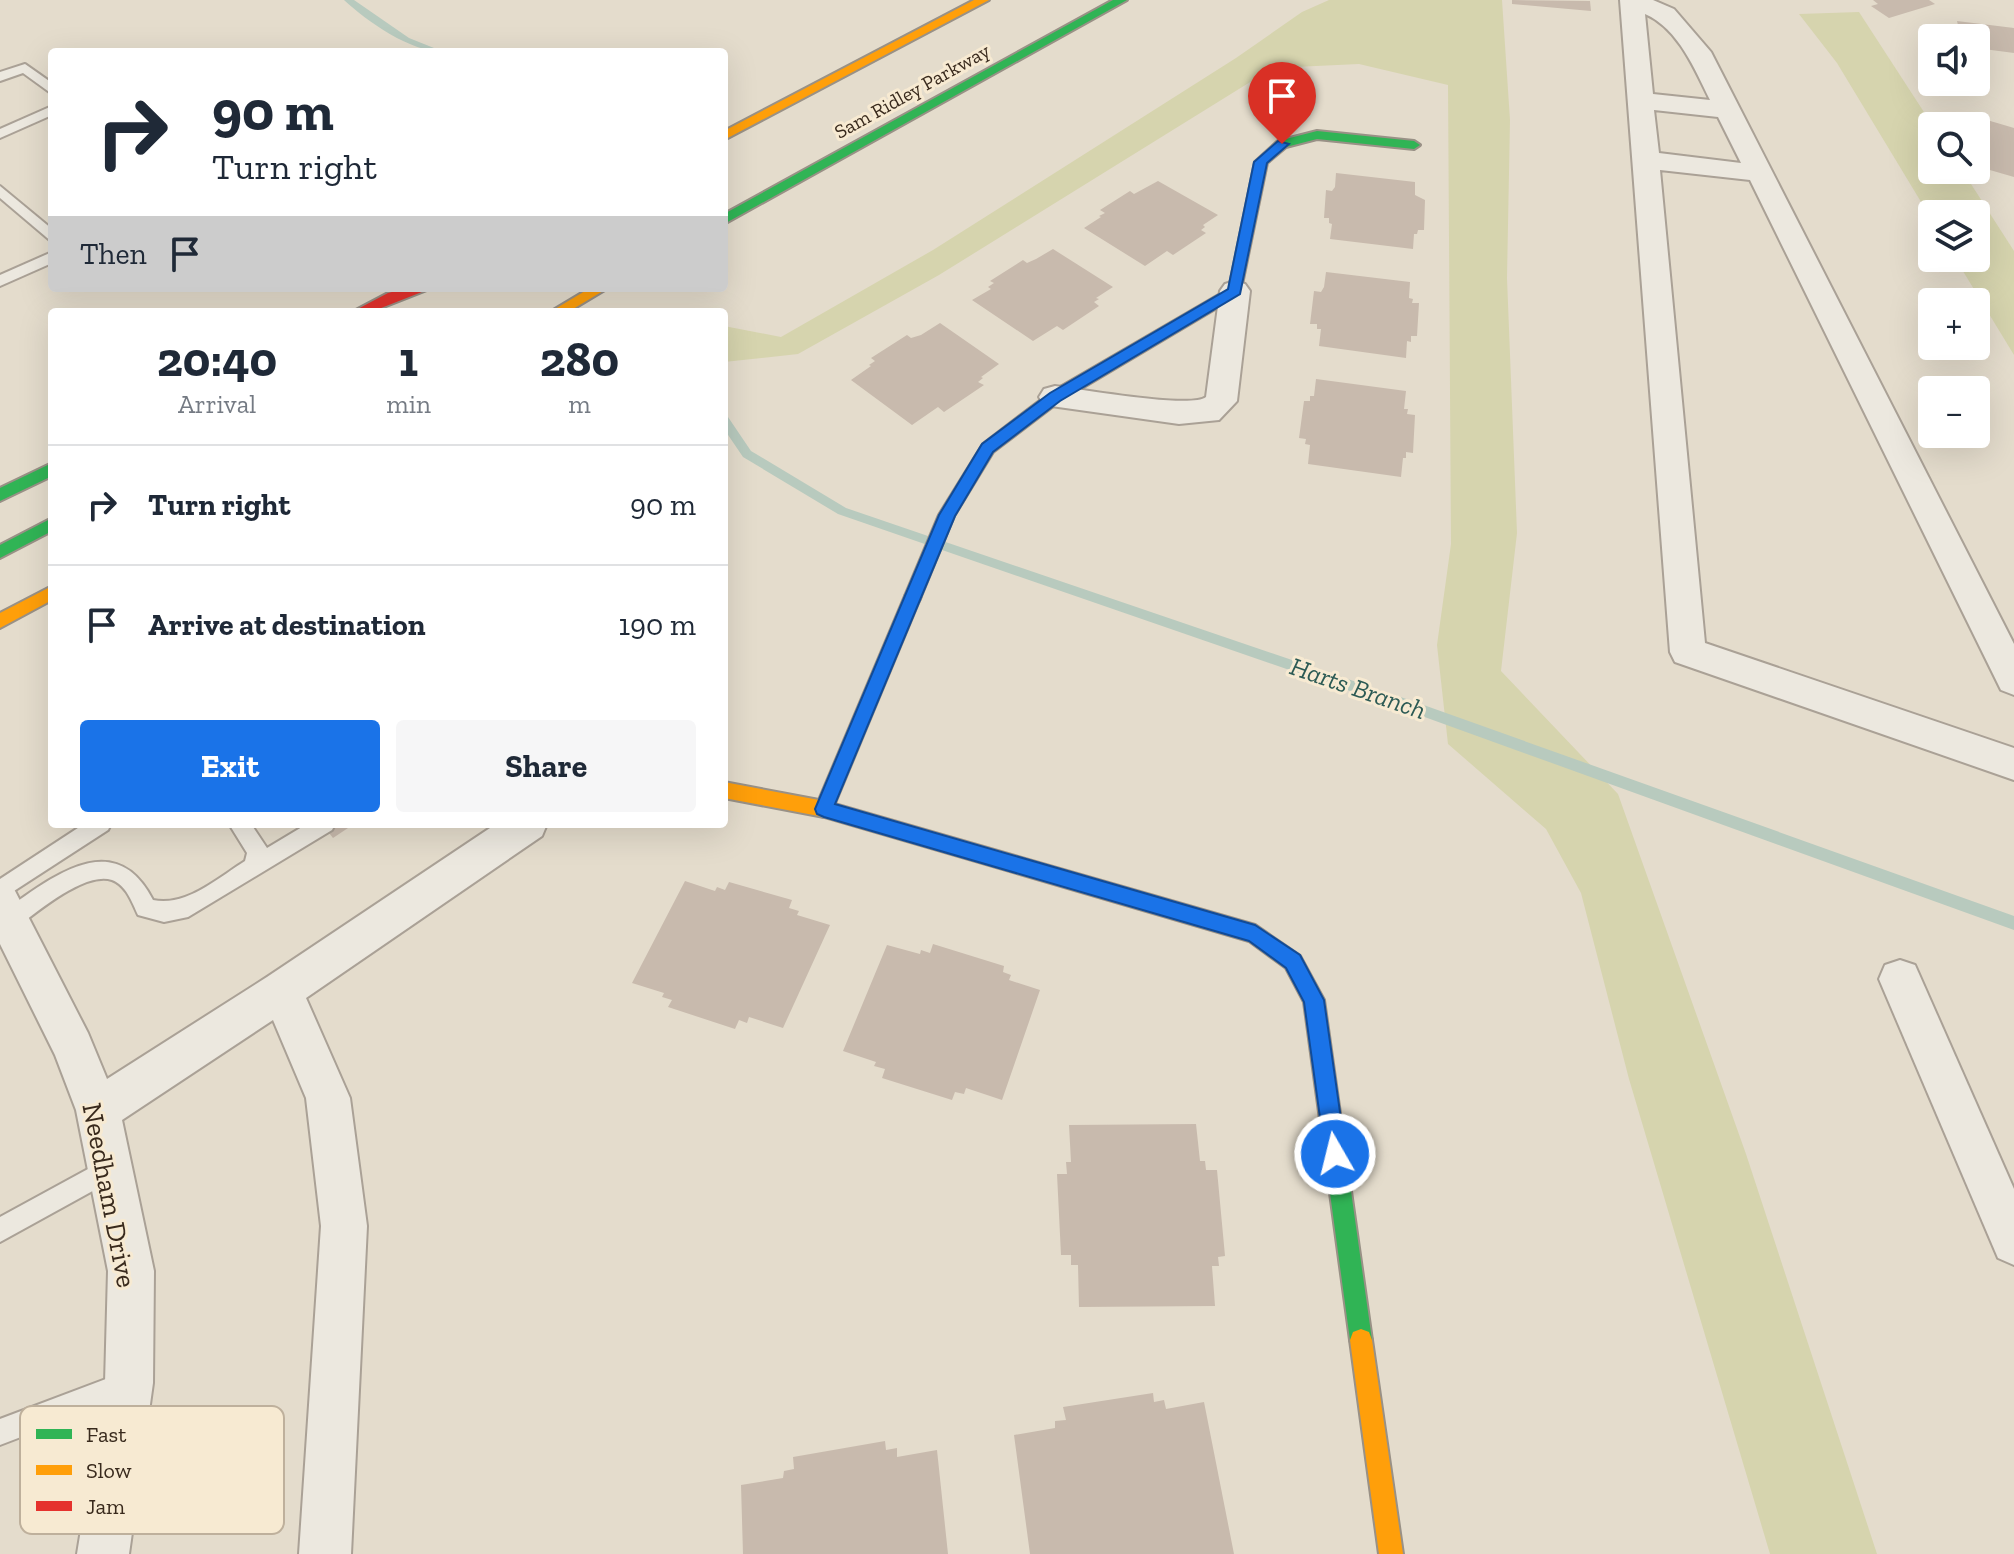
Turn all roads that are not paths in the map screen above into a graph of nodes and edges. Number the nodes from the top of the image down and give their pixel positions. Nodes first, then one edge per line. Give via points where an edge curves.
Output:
1 (983, 0) edge
2 (1121, 0) edge
3 (1633, 0) edge
4 (0, 77) edge
5 (48, 89) edge
6 (48, 95) edge
7 (1641, 101) junction
8 (1728, 110) junction
9 (48, 112) edge
10 (0, 118) edge
11 (0, 134) edge
12 (728, 134) edge
13 (1414, 145) dead end
14 (1646, 160) junction
15 (1760, 173) junction
16 (0, 190) edge
17 (728, 218) edge
18 (48, 233) edge
19 (48, 259) edge
20 (0, 281) edge
21 (1235, 291) junction
22 (409, 292) edge
23 (429, 292) edge
24 (440, 292) edge
25 (594, 292) edge
26 (368, 308) edge
27 (399, 308) edge
28 (427, 308) edge
29 (564, 308) edge
30 (1055, 397) junction
31 (48, 471) edge
32 (0, 495) edge
33 (48, 526) edge
34 (0, 552) edge
35 (48, 594) edge
36 (0, 621) edge
37 (2014, 680) edge
38 (2014, 764) edge
39 (728, 791) edge
40 (824, 809) junction
41 (96, 828) edge
42 (242, 828) edge
43 (319, 828) edge
44 (522, 828) edge
45 (254, 868) junction
46 (3, 904) edge
47 (1900, 979) dead end
48 (282, 991) junction
49 (98, 1110) junction
50 (110, 1169) junction
51 (0, 1230) edge
52 (2014, 1242) edge
53 (129, 1383) junction
54 (68, 1406) edge
55 (126, 1406) edge
56 (20, 1424) edge
57 (0, 1432) edge
58 (106, 1534) edge
59 (103, 1554) edge
60 (325, 1554) edge
61 (1391, 1554) edge

1 - 12 street, Sam Ridley Parkway
2 - 17 street, Sam Ridley Parkway
3 - 7 street
3 - 8 street via 1665,14 1699,52
4 - 5 lane via 25,68
6 - 10 lane
7 - 8 street
7 - 14 street
8 - 15 street
9 - 11 lane
13 - 21 street via 1317,135 1282,144 1261,162
14 - 15 street
14 - 38 street via 1688,652
15 - 37 street
16 - 18 lane
19 - 20 lane
21 - 30 street
21 - 30 street via 1221,401 1208,412
22 - 26 street
23 - 27 street
24 - 28 street
25 - 29 street
30 - 40 street via 988,448 947,515
31 - 32 street
33 - 34 street
35 - 36 street
39 - 40 street
40 - 61 street via 1255,934 1293,962 1314,1000
41 - 46 lane
42 - 45 lane via 258,851
43 - 45 lane
44 - 48 street
45 - 46 lane via 188,907 164,912 146,908 131,881 107,868 83,872
46 - 49 street, Needham Drive
47 - 52 street
48 - 49 street
48 - 60 street via 328,1098 344,1226
49 - 50 street, Needham Drive
50 - 51 lane
50 - 53 street, Needham Drive via 131,1271
53 - 54 lane
53 - 55 street, Needham Drive
56 - 57 lane
58 - 59 street, Needham Drive

